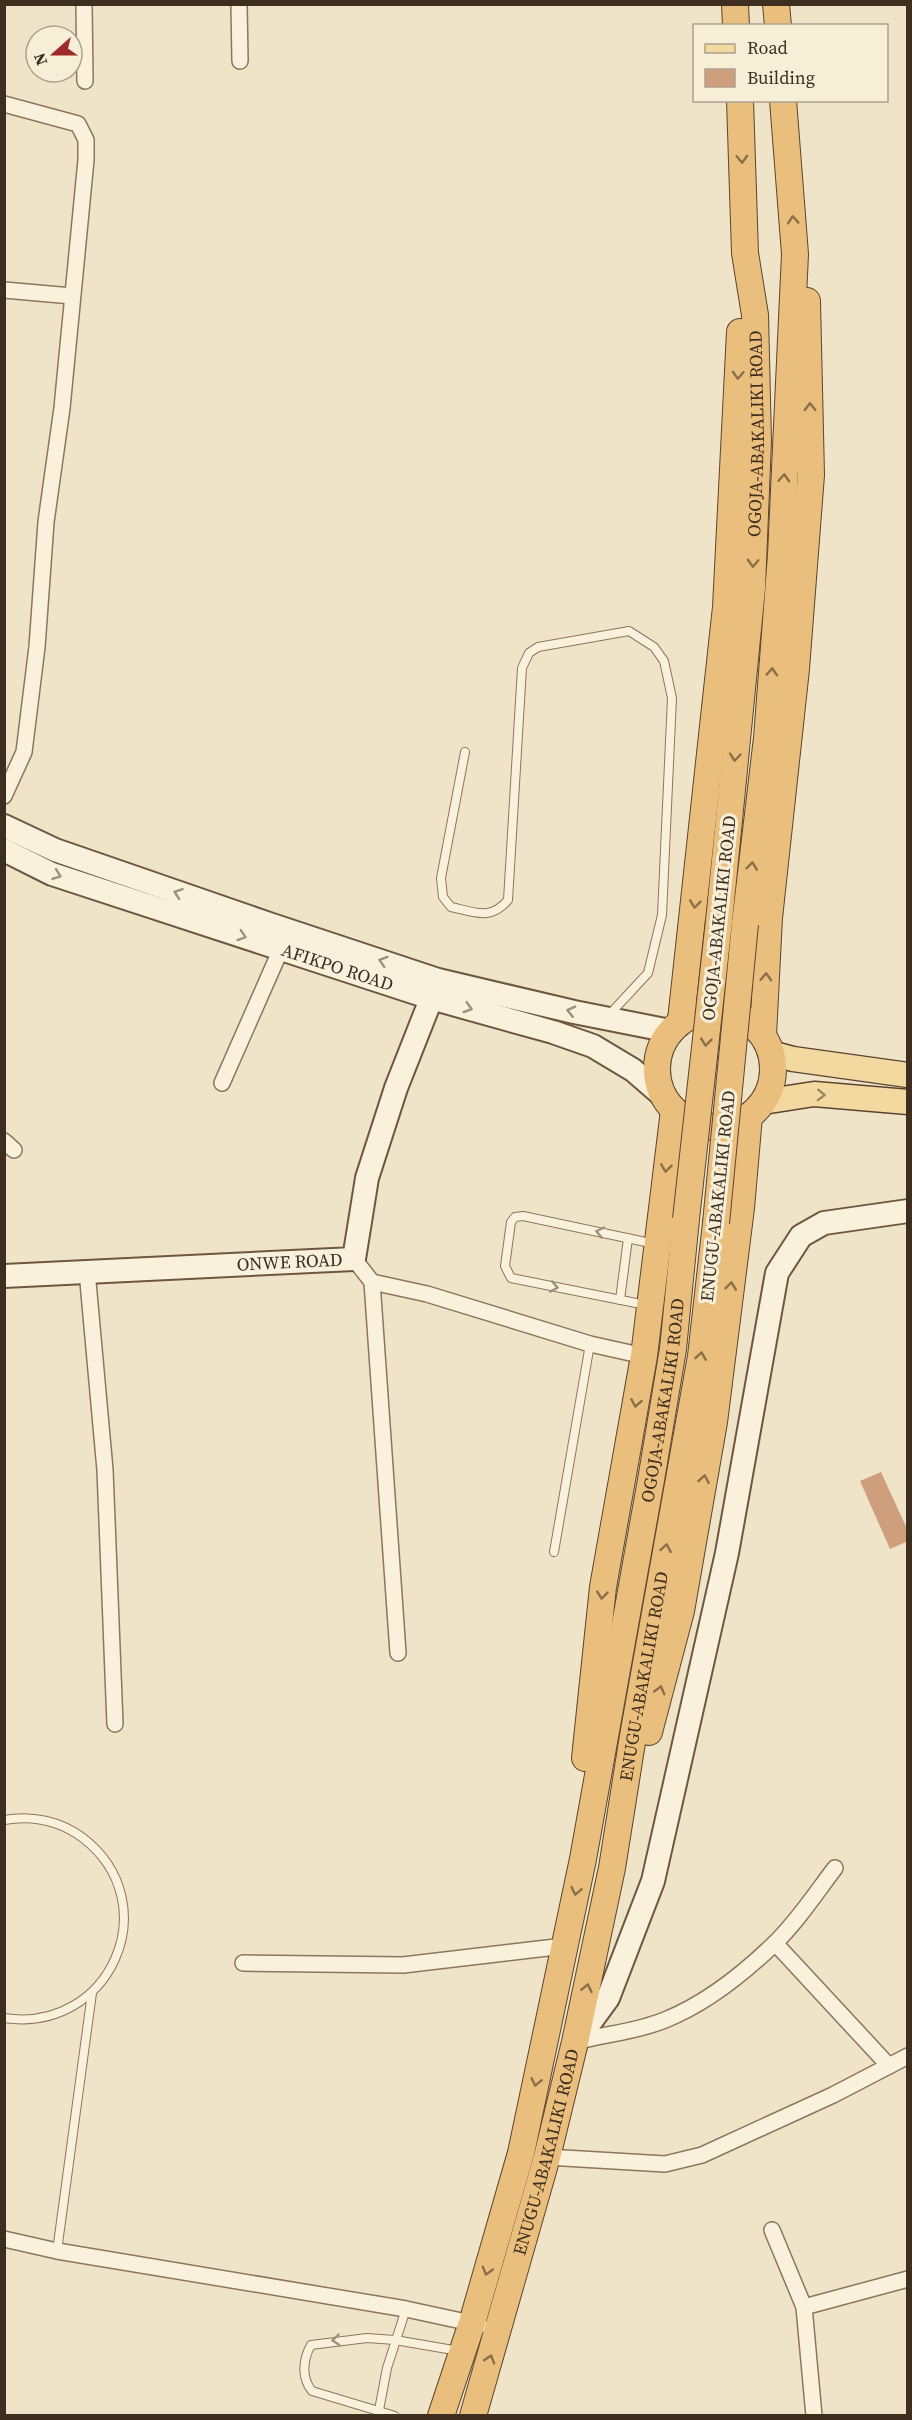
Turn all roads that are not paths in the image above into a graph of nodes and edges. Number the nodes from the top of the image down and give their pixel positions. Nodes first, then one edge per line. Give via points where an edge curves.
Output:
1 (84, 4) edge
2 (239, 4) edge
3 (735, 4) edge
4 (776, 4) edge
5 (736, 24) edge
6 (778, 24) edge
7 (240, 61) dead end
8 (85, 81) dead end
9 (740, 102) edge
10 (783, 102) edge
11 (4, 104) edge
12 (745, 253) junction
13 (795, 254) junction
14 (4, 290) edge
15 (72, 296) junction
16 (465, 752) dead end
17 (4, 796) edge
18 (4, 825) edge
19 (4, 850) edge
20 (745, 924) joint
21 (281, 949) junction
22 (435, 989) junction
23 (606, 1018) junction
24 (675, 1025) junction
25 (767, 1044) junction
26 (908, 1075) edge
27 (222, 1083) dead end
28 (908, 1102) edge
29 (668, 1103) junction
30 (756, 1109) junction
31 (908, 1211) edge
32 (628, 1238) junction
33 (657, 1244) junction
34 (354, 1259) junction
35 (87, 1271) junction
36 (4, 1276) edge
37 (372, 1282) junction
38 (620, 1300) junction
39 (649, 1306) junction
40 (590, 1344) junction
41 (644, 1356) junction
42 (554, 1552) dead end
43 (398, 1653) dead end
44 (115, 1724) dead end
45 (605, 1731) joint
46 (4, 1820) edge
47 (583, 1859) junction
48 (612, 1868) junction
49 (835, 1868) dead end
50 (775, 1943) junction
51 (564, 1946) junction
52 (243, 1964) dead end
53 (92, 1993) junction
54 (4, 2018) edge
55 (575, 2042) junction
56 (907, 2057) edge
57 (889, 2066) junction
58 (547, 2157) junction
59 (772, 2230) dead end
60 (4, 2239) edge
61 (57, 2251) junction
62 (908, 2279) edge
63 (804, 2307) junction
64 (406, 2309) junction
65 (472, 2323) junction
66 (499, 2329) junction
67 (395, 2340) junction
68 (463, 2352) junction
69 (379, 2410) junction
70 (395, 2415) edge
71 (441, 2415) edge
72 (473, 2415) edge
73 (814, 2415) edge

1 - 8 street
2 - 7 street
3 - 5 highway
4 - 6 highway
9 -> 12 highway, OGOJA-ABAKALIKI ROAD
13 -> 10 highway, OGOJA-ABAKALIKI ROAD
11 - 15 street via 78,124 86,140
12 -> 24 highway via 726,607
12 -> 45 highway, OGOJA-ABAKALIKI ROAD, bridge via 756,327 758,441 752,588 671,1360
20 -> 13 highway, OGOJA-ABAKALIKI ROAD via 767,738 781,555
25 -> 13 highway via 769,918 796,669 811,475 808,306
14 - 15 street
15 - 17 street via 24,752
16 - 23 lane via 441,878 443,897 451,907 488,915 508,900 522,668 529,653 538,647 629,631 654,647 664,661 672,698 662,915 648,973
22 -> 18 main road, AFIKPO ROAD via 272,925 55,850
19 -> 21 main road, AFIKPO ROAD via 52,874
48 -> 20 highway, ENUGU-ABAKALIKI ROAD, bridge via 701,1356
21 - 22 main road, AFIKPO ROAD
21 - 27 street
23 -> 22 main road, AFIKPO ROAD
22 -> 29 main road, AFIKPO ROAD via 593,1047 633,1070
22 - 34 main road, ONWE ROAD via 396,1088 367,1178
23 - 24 main road, AFIKPO ROAD
24 - 25 highway via 702,1011 725,1011 747,1020
24 - 29 highway via 661,1045 656,1062 657,1079
25 - 26 main road via 793,1059
25 - 30 highway via 773,1069 770,1086
30 -> 28 main road via 814,1094
29 - 30 highway via 686,1120 702,1126 735,1124
29 -> 33 highway
48 -> 30 highway via 681,1611 714,1422
31 - 55 main road via 824,1224 801,1236 777,1273 727,1553 653,1881 608,1998
32 - 33 lane
32 - 38 lane
32 -> 38 lane via 523,1215 511,1222 506,1255 505,1266 511,1278
33 - 39 highway
34 - 35 main road, ONWE ROAD
34 - 37 street
35 - 36 main road, ONWE ROAD
35 - 44 street via 105,1470
37 - 40 street via 428,1294
37 - 43 street
38 - 39 lane
39 - 41 highway
40 - 41 street
40 - 42 lane
41 -> 47 highway via 603,1587 581,1796
45 - 47 highway, ENUGU-ABAKALIKI ROAD
46 - 53 lane via 30,1818 63,1826 91,1844 111,1870 122,1901 123,1935 112,1966
47 -> 51 highway, ENUGU-ABAKALIKI ROAD
55 -> 48 highway, ENUGU-ABAKALIKI ROAD
49 - 50 street
50 - 55 street via 698,2004 627,2032
50 - 57 street
51 - 52 street via 403,1965
51 -> 65 highway, ENUGU-ABAKALIKI ROAD via 521,2153
53 - 54 lane via 49,2017
53 - 61 lane
55 - 58 highway, ENUGU-ABAKALIKI ROAD
56 - 57 street
57 - 58 street via 702,2155 666,2164
58 - 66 highway, ENUGU-ABAKALIKI ROAD
59 - 63 street
60 - 61 street
61 - 64 street
62 - 63 street
63 - 73 street
64 - 65 street
64 - 67 lane
65 - 66 street
65 - 68 highway, ENUGU-ABAKALIKI ROAD
72 -> 66 highway, ENUGU-ABAKALIKI ROAD
67 - 68 lane
67 - 69 lane
67 -> 69 lane via 316,2342 310,2344 307,2352 304,2378 312,2391
68 - 71 highway, ENUGU-ABAKALIKI ROAD
69 - 70 lane

